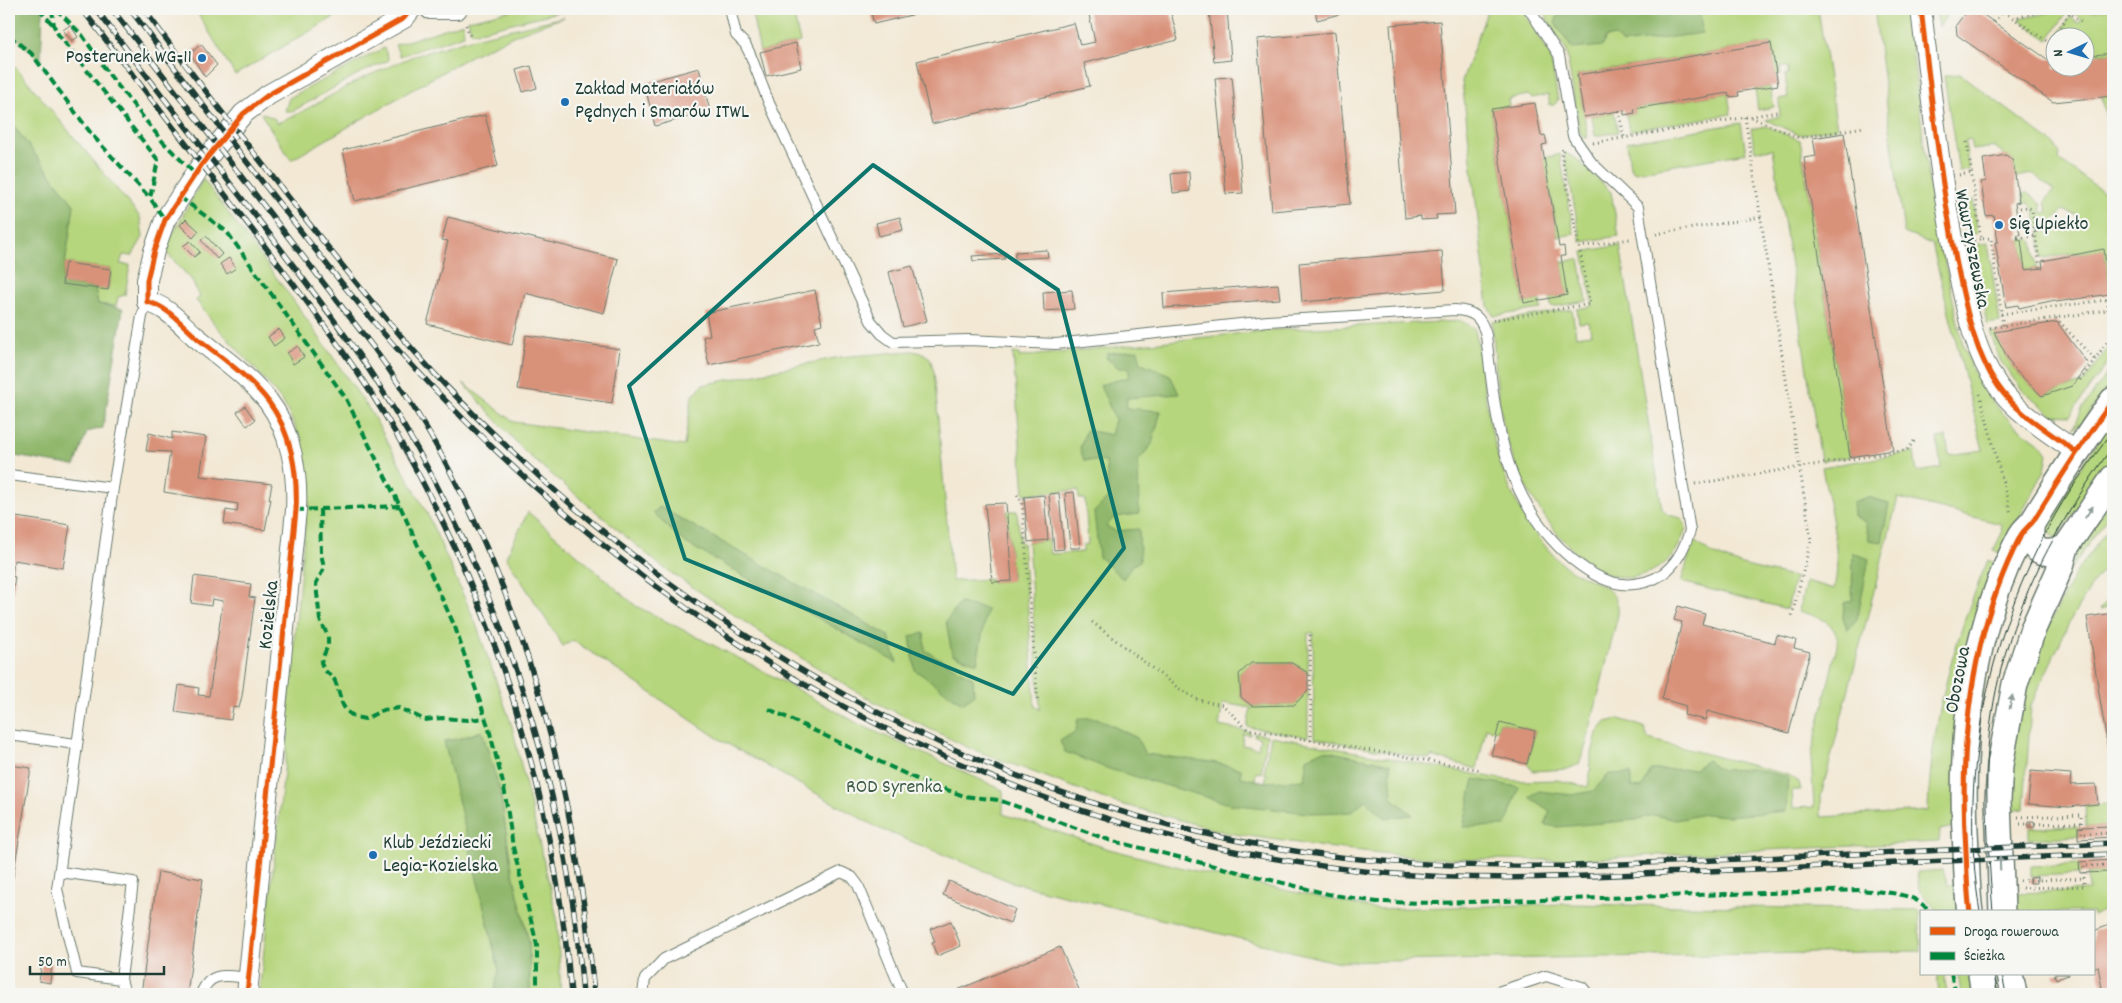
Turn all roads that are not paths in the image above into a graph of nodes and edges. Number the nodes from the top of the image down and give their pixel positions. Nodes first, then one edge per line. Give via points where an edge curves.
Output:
1 (411, 9) edge
2 (430, 9) edge
3 (730, 9) edge
4 (1529, 9) edge
5 (1921, 9) edge
6 (461, 15) edge
7 (147, 302) junction
8 (2113, 400) edge
9 (2076, 452) junction
10 (9, 475) edge
11 (2113, 478) edge
12 (113, 488) junction
13 (2022, 519) junction
14 (2066, 547) junction
15 (9, 736) edge
16 (76, 744) junction
17 (60, 872) junction
18 (1970, 910) edge
19 (2002, 910) edge
20 (1981, 976) edge
21 (2010, 976) edge
22 (120, 979) junction
23 (248, 986) edge
24 (125, 994) edge
25 (200, 994) edge
26 (643, 994) edge
27 (902, 994) edge
28 (1492, 994) edge
29 (1588, 994) edge
30 (1984, 994) edge
31 (2014, 994) edge

1 - 7 street via 404,18 268,95 243,114 202,164 164,220 154,251
2 - 6 street
3 - 4 lane via 736,35 750,54 768,103 871,321 893,342 968,340 1056,344 1268,321 1455,310 1474,314 1482,322 1486,335 1495,418 1506,459 1534,517 1549,537 1577,563 1600,577 1628,585 1651,580 1671,568 1684,550 1690,531 1643,236 1638,207 1590,162 1573,136 1559,54
5 - 9 street, Wawrzyszewska via 1944,195 1978,351 1999,388 2012,402
7 - 12 lane
7 - 23 street, Kozielska via 167,312 268,400 280,421 296,470 295,519
8 - 9 street, Obozowa
9 - 13 street, Obozowa
10 - 12 lane
14 -> 11 street
12 - 16 lane
13 - 14 street via 2036,549 2053,553
13 - 18 street, Obozowa via 2021,535 1997,590 1969,699 1964,748 1964,827
19 -> 14 street via 1998,800 2006,725 2022,659
15 - 16 lane
16 - 17 lane
17 - 22 lane via 57,889 78,973
17 - 22 lane via 134,882
20 - 30 street
21 - 31 street
22 - 24 lane
23 - 25 lane via 218,975 204,984
26 - 27 lane via 644,979 664,959 841,872 852,877 858,885
28 - 29 lane via 1546,976 1582,987

